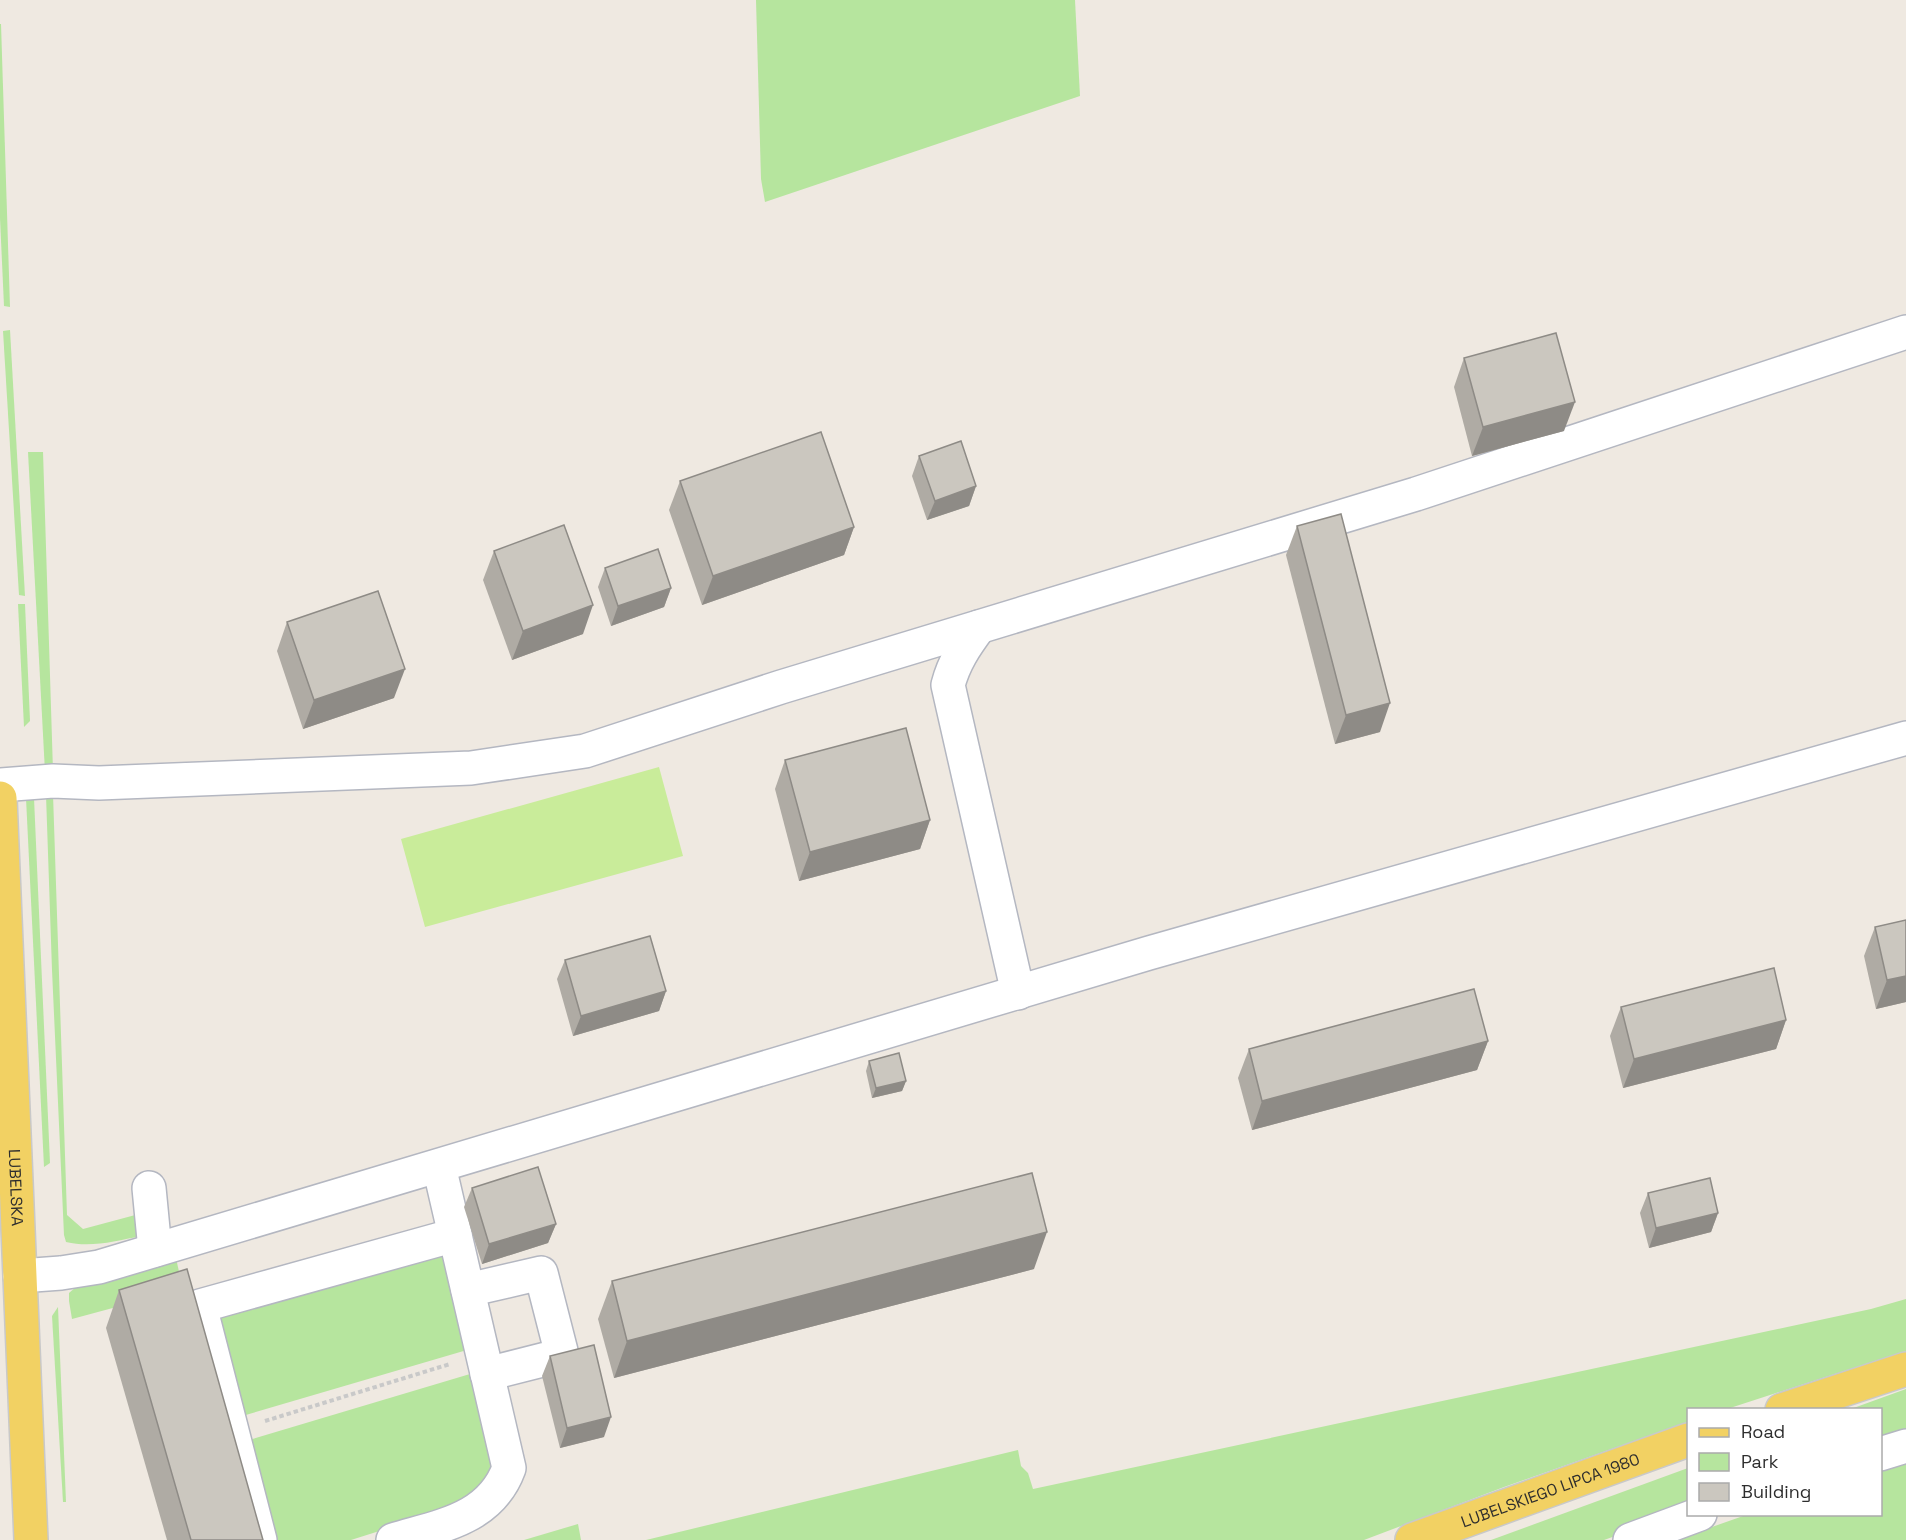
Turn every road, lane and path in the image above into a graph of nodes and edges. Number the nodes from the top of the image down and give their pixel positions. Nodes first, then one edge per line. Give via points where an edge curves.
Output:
1 (1906, 332) edge
2 (979, 627) junction
3 (894, 652) junction
4 (948, 685) junction
5 (1906, 738) edge
6 (0, 785) edge
7 (0, 798) edge
8 (1018, 993) junction
9 (439, 1166) junction
10 (149, 1188) dead end
11 (455, 1234) junction
12 (155, 1251) junction
13 (20, 1276) junction
14 (468, 1290) junction
15 (485, 1364) junction
16 (1906, 1369) edge
17 (1788, 1408) edge
18 (232, 1431) junction
19 (1687, 1441) edge
20 (1906, 1446) edge
21 (1882, 1454) edge
22 (1697, 1516) edge
23 (32, 1540) edge
24 (260, 1540) edge
25 (393, 1540) edge
26 (1412, 1540) edge
27 (1630, 1540) edge

1 - 2 lane via 1416,494
2 - 3 lane
2 - 4 lane via 963,648
3 - 4 lane via 914,660
3 - 6 lane via 585,751 471,768
4 - 8 lane
5 - 8 lane
7 - 13 main road, LUBELSKA
8 - 9 lane
9 - 11 lane
9 - 12 lane
10 - 12 lane
11 - 14 lane
11 - 18 lane via 200,1306
12 - 13 lane via 99,1267
13 - 23 main road, LUBELSKA
14 - 15 lane
14 - 15 lane via 542,1273 562,1355
15 - 18 path
15 - 25 lane via 509,1468 503,1483 480,1508 461,1520
16 - 17 main road
18 - 24 lane
19 - 26 main road, LUBELSKIEGO LIPCA 1980
20 - 21 lane
22 - 27 lane

